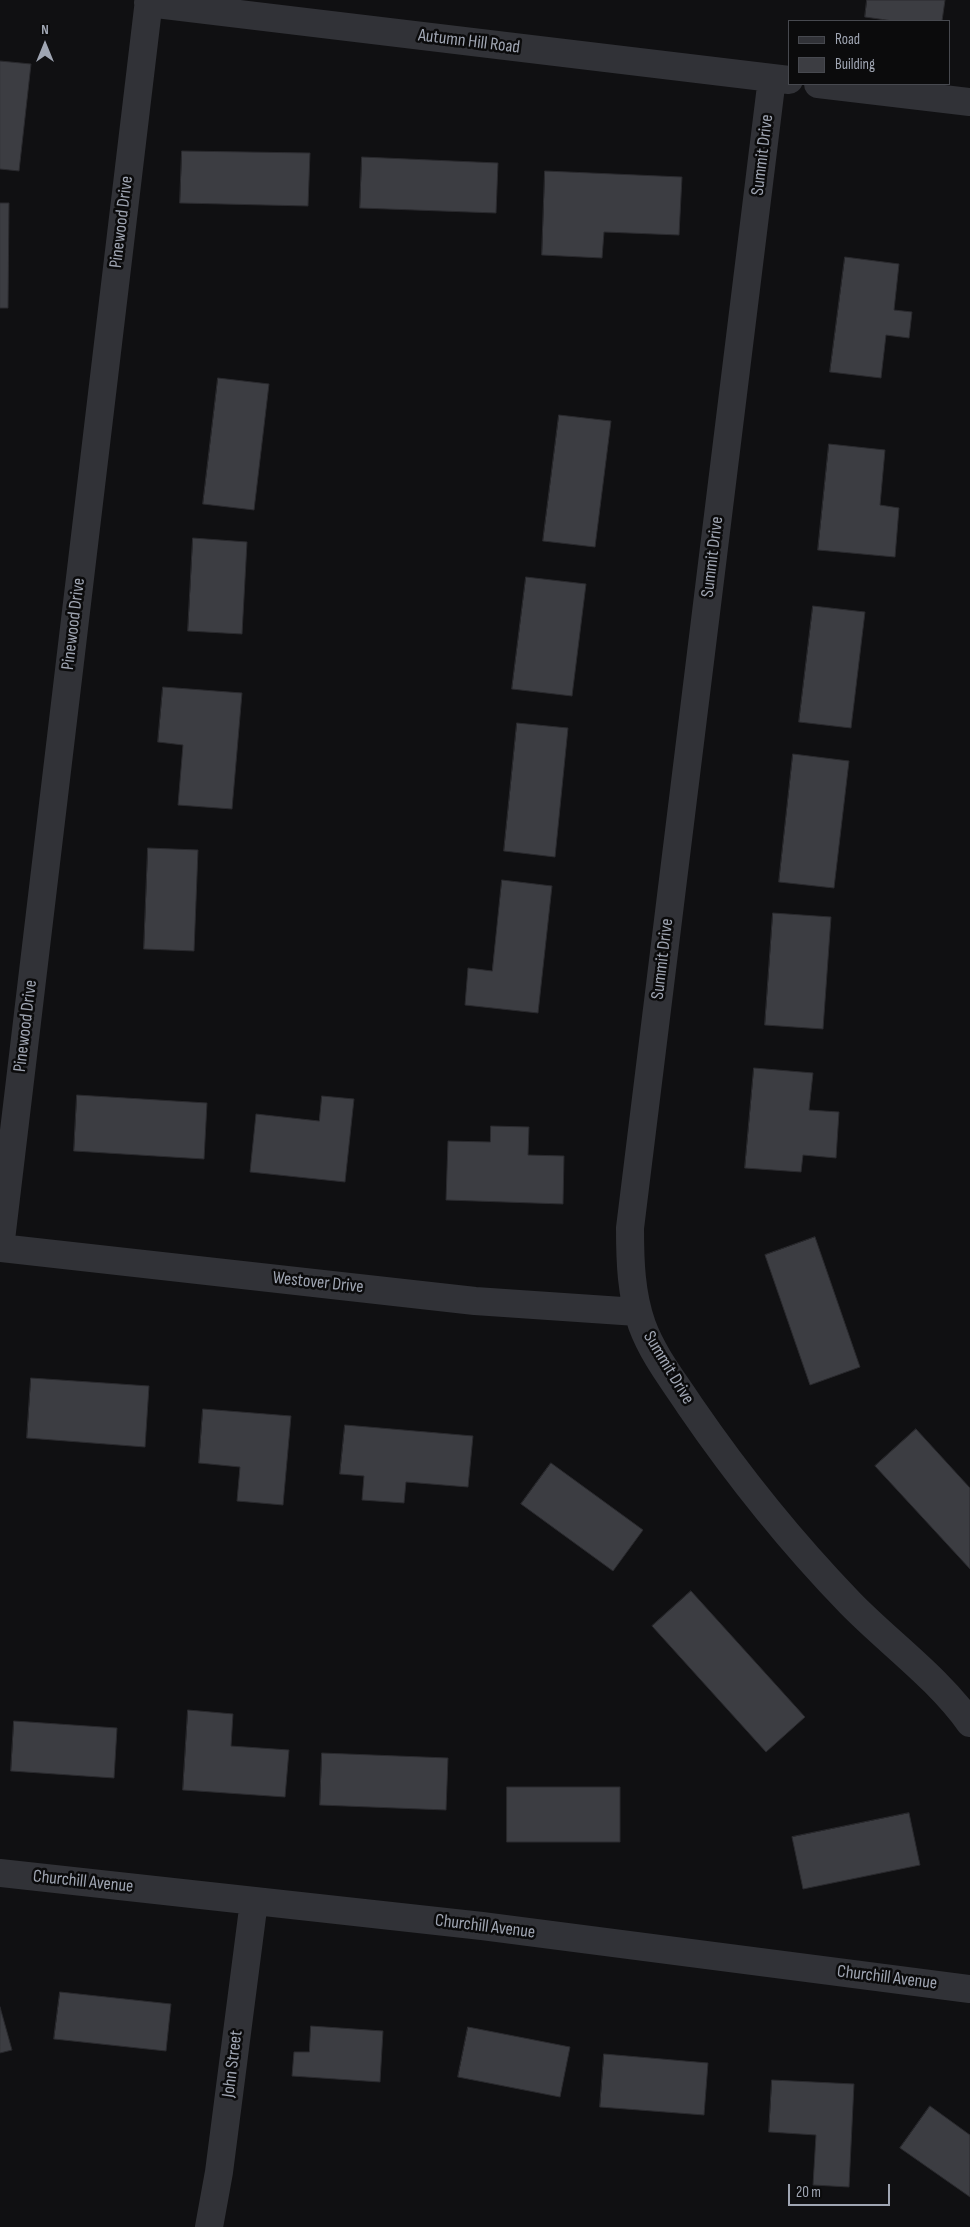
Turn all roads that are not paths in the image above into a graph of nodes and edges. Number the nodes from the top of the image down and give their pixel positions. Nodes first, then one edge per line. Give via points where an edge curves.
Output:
1 (148, 1) edge
2 (780, 79) edge
3 (826, 85) edge
4 (970, 102) edge
5 (0, 1248) edge
6 (638, 1312) junction
7 (969, 1718) edge
8 (0, 1873) edge
9 (254, 1901) junction
10 (970, 1989) edge
11 (209, 2227) edge

1 - 2 street, Autumn Hill Road
1 - 5 street, Pinewood Drive
2 - 6 street, Summit Drive via 630,1228 630,1270
3 - 4 street
5 - 6 street, Westover Drive via 475,1301
6 - 7 street, Summit Drive via 657,1357 722,1452 784,1529 850,1603
8 - 9 street, Churchill Avenue
9 - 10 street, Churchill Avenue via 482,1926
9 - 11 street, John Street

